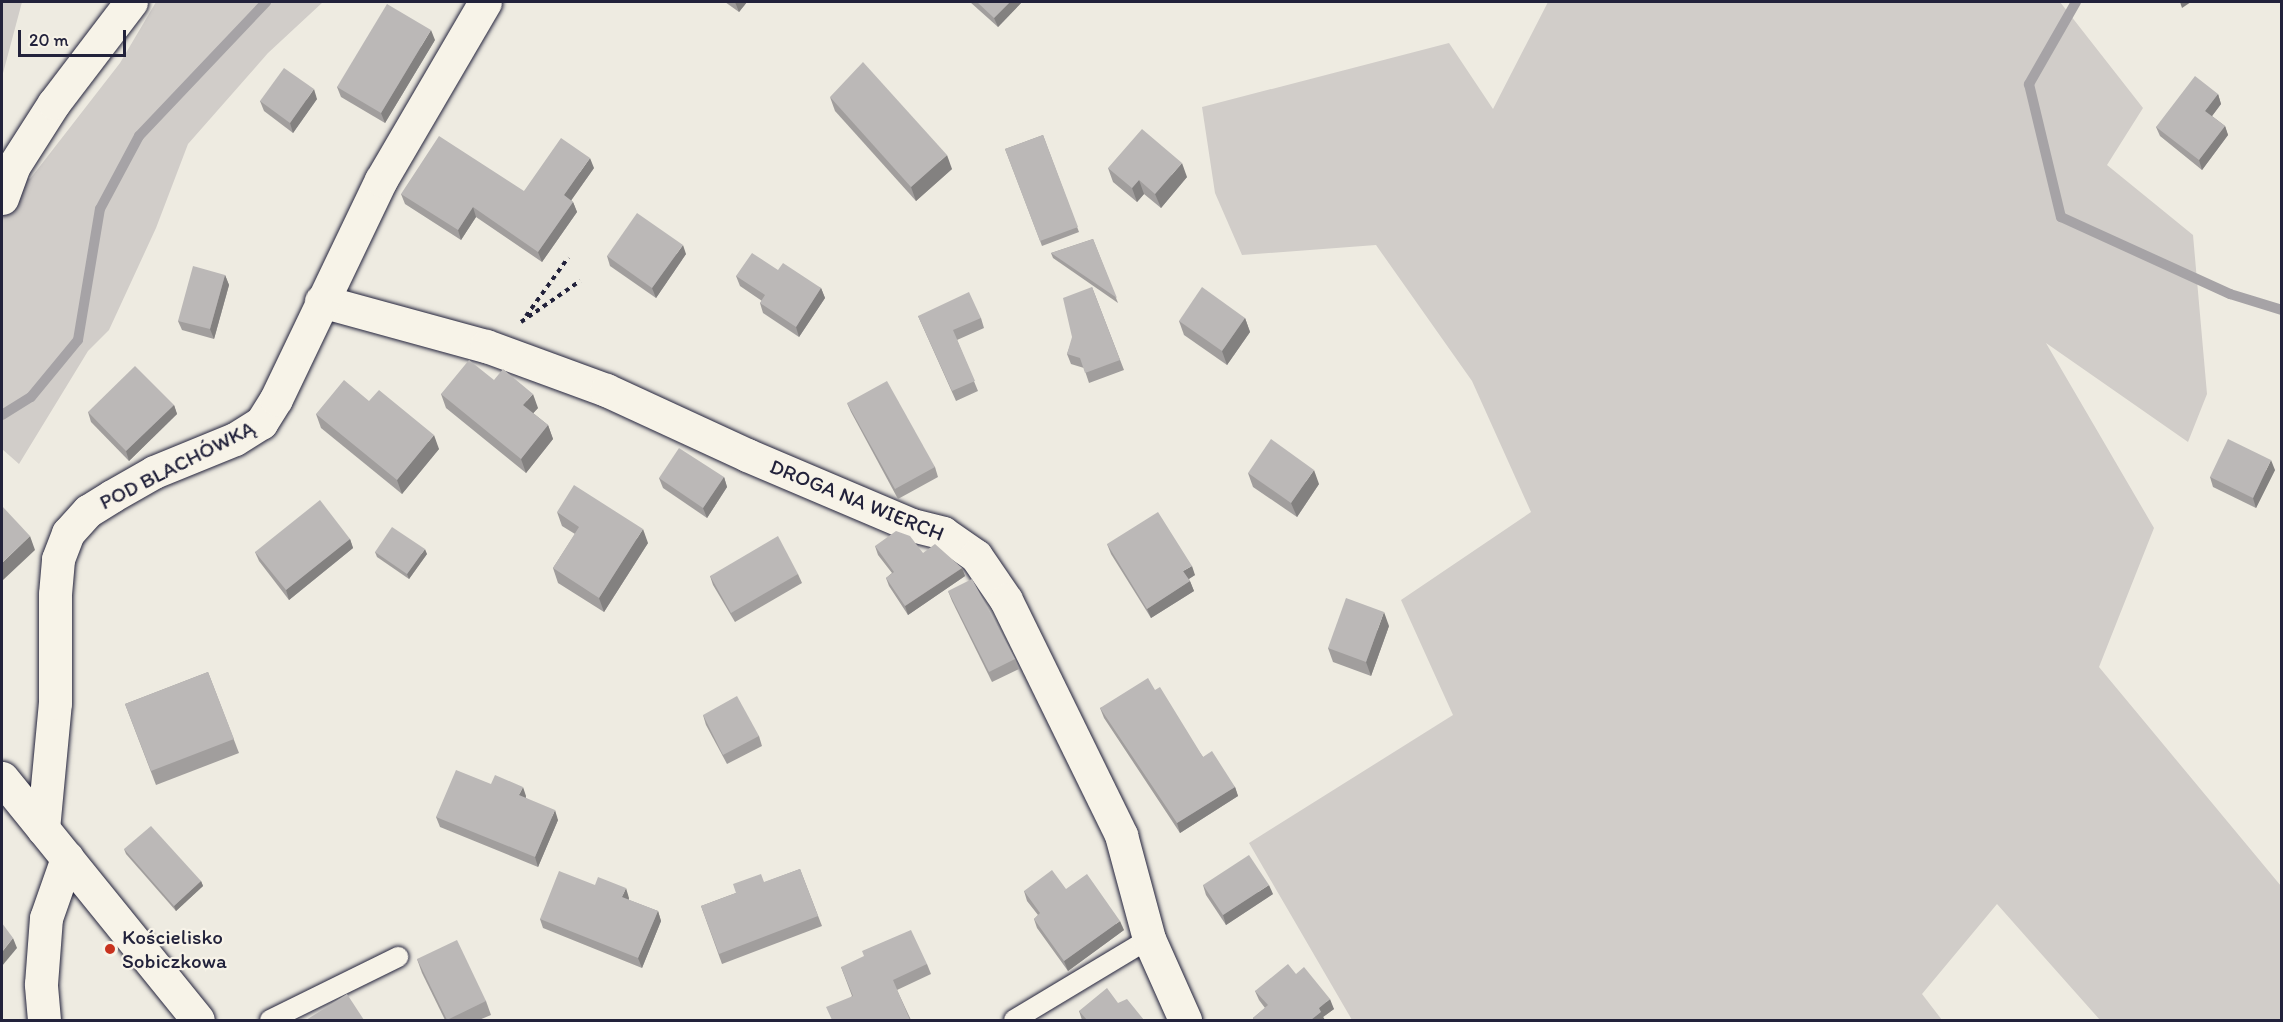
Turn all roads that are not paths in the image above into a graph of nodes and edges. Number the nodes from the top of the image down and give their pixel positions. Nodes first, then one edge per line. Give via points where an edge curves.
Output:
1 (131, 2) edge
2 (485, 2) edge
3 (2, 198) edge
4 (321, 301) junction
5 (2, 778) edge
6 (43, 829) junction
7 (67, 858) junction
8 (1149, 939) junction
9 (398, 957) dead end
10 (44, 1020) edge
11 (198, 1020) edge
12 (270, 1020) edge
13 (1014, 1020) edge
14 (1185, 1020) edge

1 - 3 street via 54,103 13,167
2 - 4 street, POD BLACHÓWKĄ via 381,180
4 - 6 street, POD BLACHÓWKĄ via 261,423 235,439 154,472 88,511 68,533 58,559 56,582 55,703
4 - 8 street, DROGA NA WIERCH via 486,346 606,390 769,465 912,525 943,533 976,556 1006,600 1121,835
5 - 6 street
6 - 7 street
7 - 10 street via 46,918 41,984
7 - 11 street
8 - 13 lane
8 - 14 street, DROGA NA WIERCH
9 - 12 lane

